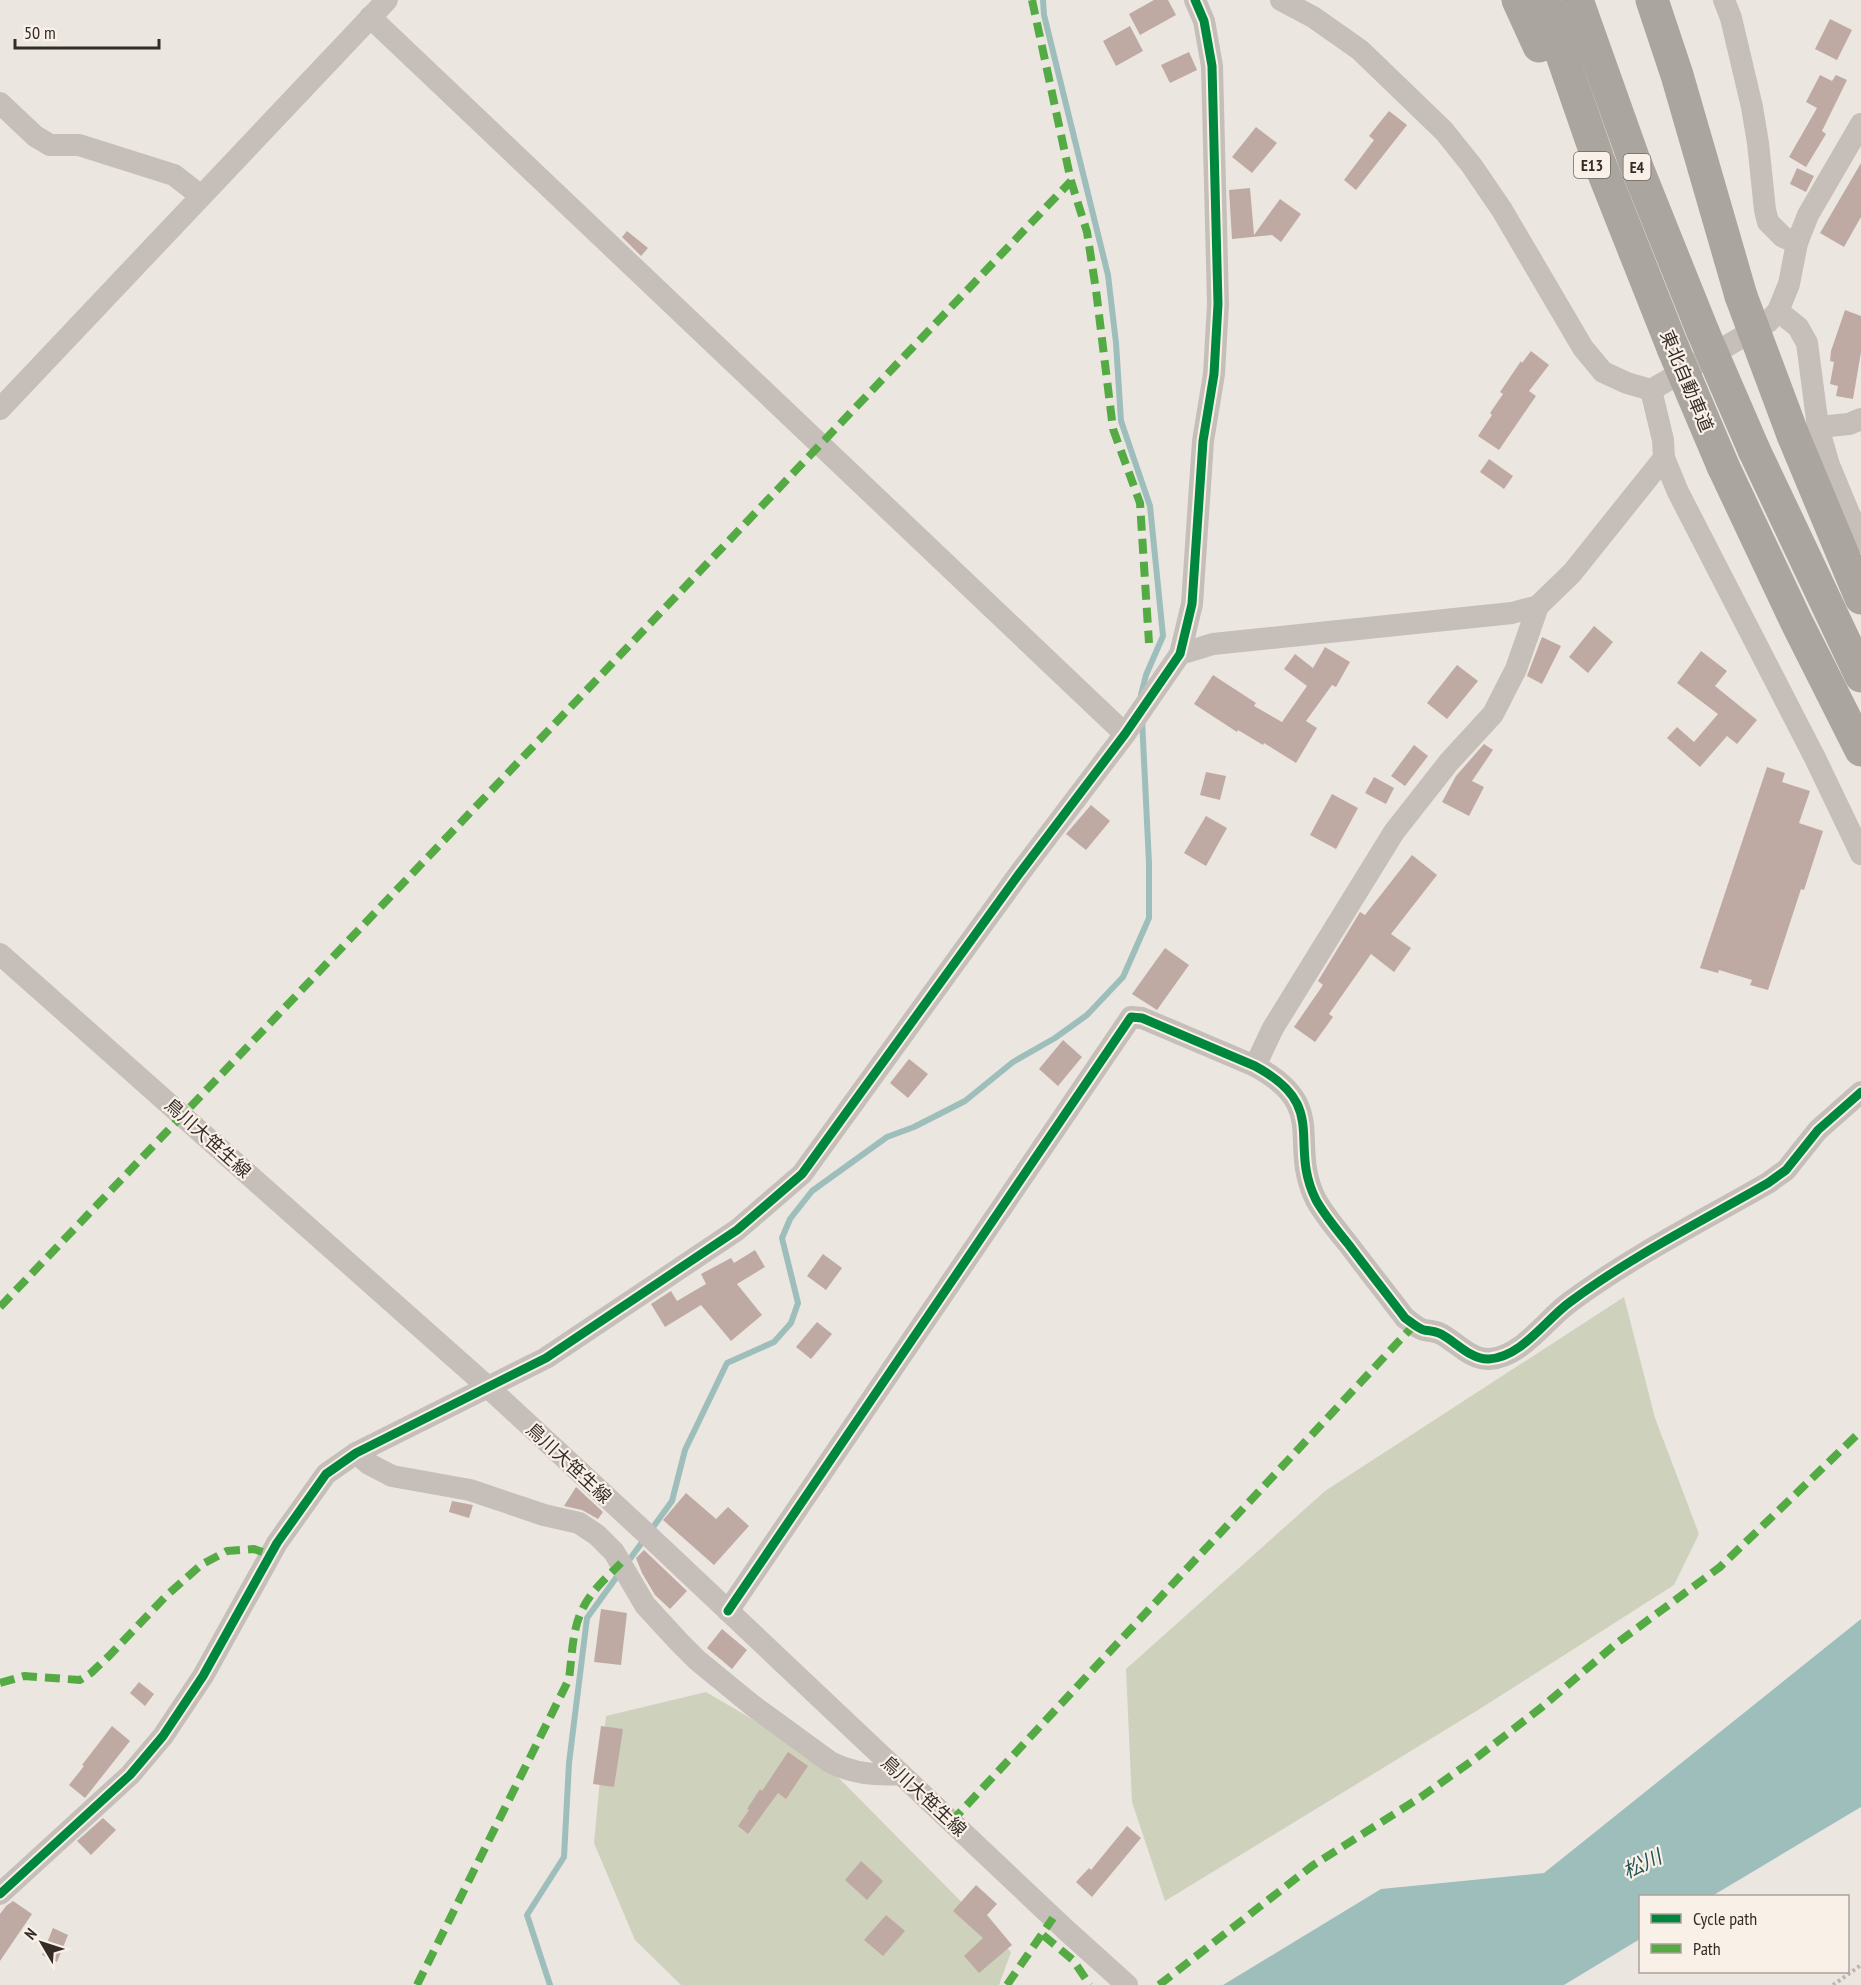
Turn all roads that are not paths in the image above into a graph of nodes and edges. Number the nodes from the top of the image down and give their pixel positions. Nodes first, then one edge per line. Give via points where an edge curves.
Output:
1 (387, 0) edge
2 (1195, 0) edge
3 (1281, 0) edge
4 (1518, 0) edge
5 (1543, 0) edge
6 (1577, 0) edge
7 (1652, 0) edge
8 (1724, 0) edge
9 (370, 17) junction
10 (0, 103) edge
11 (1861, 124) edge
12 (201, 196) junction
13 (1797, 243) junction
14 (1778, 311) junction
15 (1669, 339) junction
16 (1651, 390) junction
17 (0, 409) edge
18 (1861, 419) edge
19 (1806, 431) junction
20 (1664, 458) junction
21 (1861, 542) edge
22 (1861, 598) edge
23 (1538, 606) junction
24 (1180, 654) junction
25 (1861, 676) edge
26 (1129, 729) junction
27 (1861, 750) edge
28 (1861, 854) edge
29 (0, 954) edge
30 (1254, 1066) junction
31 (1861, 1092) edge
32 (489, 1389) junction
33 (356, 1453) junction
34 (728, 1611) junction
35 (901, 1774) junction
36 (0, 1894) edge
37 (1127, 1985) edge

1 - 9 street
2 - 24 street via 1204,21 1212,66 1218,304 1214,374 1203,441 1192,604
3 - 16 street via 1360,50 1444,131 1502,210 1583,348 1603,372
4 - 15 highway, E13
5 - 15 highway, 東北自動車道 / E4 via 1598,159
6 - 25 highway, 東北自動車道 / E4, bridge via 1634,160 1703,332
7 - 19 highway, bridge via 1741,296
8 - 13 street via 1752,107 1768,222
9 - 12 street
9 - 26 street
10 - 12 street via 50,145 80,145 174,175
11 - 13 street via 1808,215
12 - 17 street
13 - 14 street via 1789,284
14 - 16 street via 1768,322
14 - 19 street via 1798,327 1807,344
15 - 27 highway, 東北自動車道 / E4, bridge via 1723,466
16 - 20 street
18 - 19 street
19 - 21 street via 1830,465
19 - 22 highway
20 - 23 street via 1572,573
20 - 28 street
23 - 24 street via 1512,613 1213,644
23 - 30 street via 1516,669 1493,714 1394,832
24 - 26 street
26 - 32 street via 802,1174 737,1230 546,1358
29 - 32 street, 鳥川大笹生線
30 - 31 street via 1270,1074 1300,1106 1309,1181 1316,1200 1405,1318 1417,1327 1445,1336 1474,1356 1488,1359 1518,1348 1568,1303 1624,1265 1768,1183
30 - 34 street via 1142,1018 1131,1017 1126,1022
32 - 33 street
32 - 34 street, 鳥川大笹生線
33 - 35 street via 392,1476 470,1490 579,1523 614,1552 645,1605 679,1642 752,1705 844,1769 877,1776
33 - 36 street via 326,1474 302,1506 203,1676 163,1736 130,1775
34 - 35 street, 鳥川大笹生線
35 - 37 street, 鳥川大笹生線

